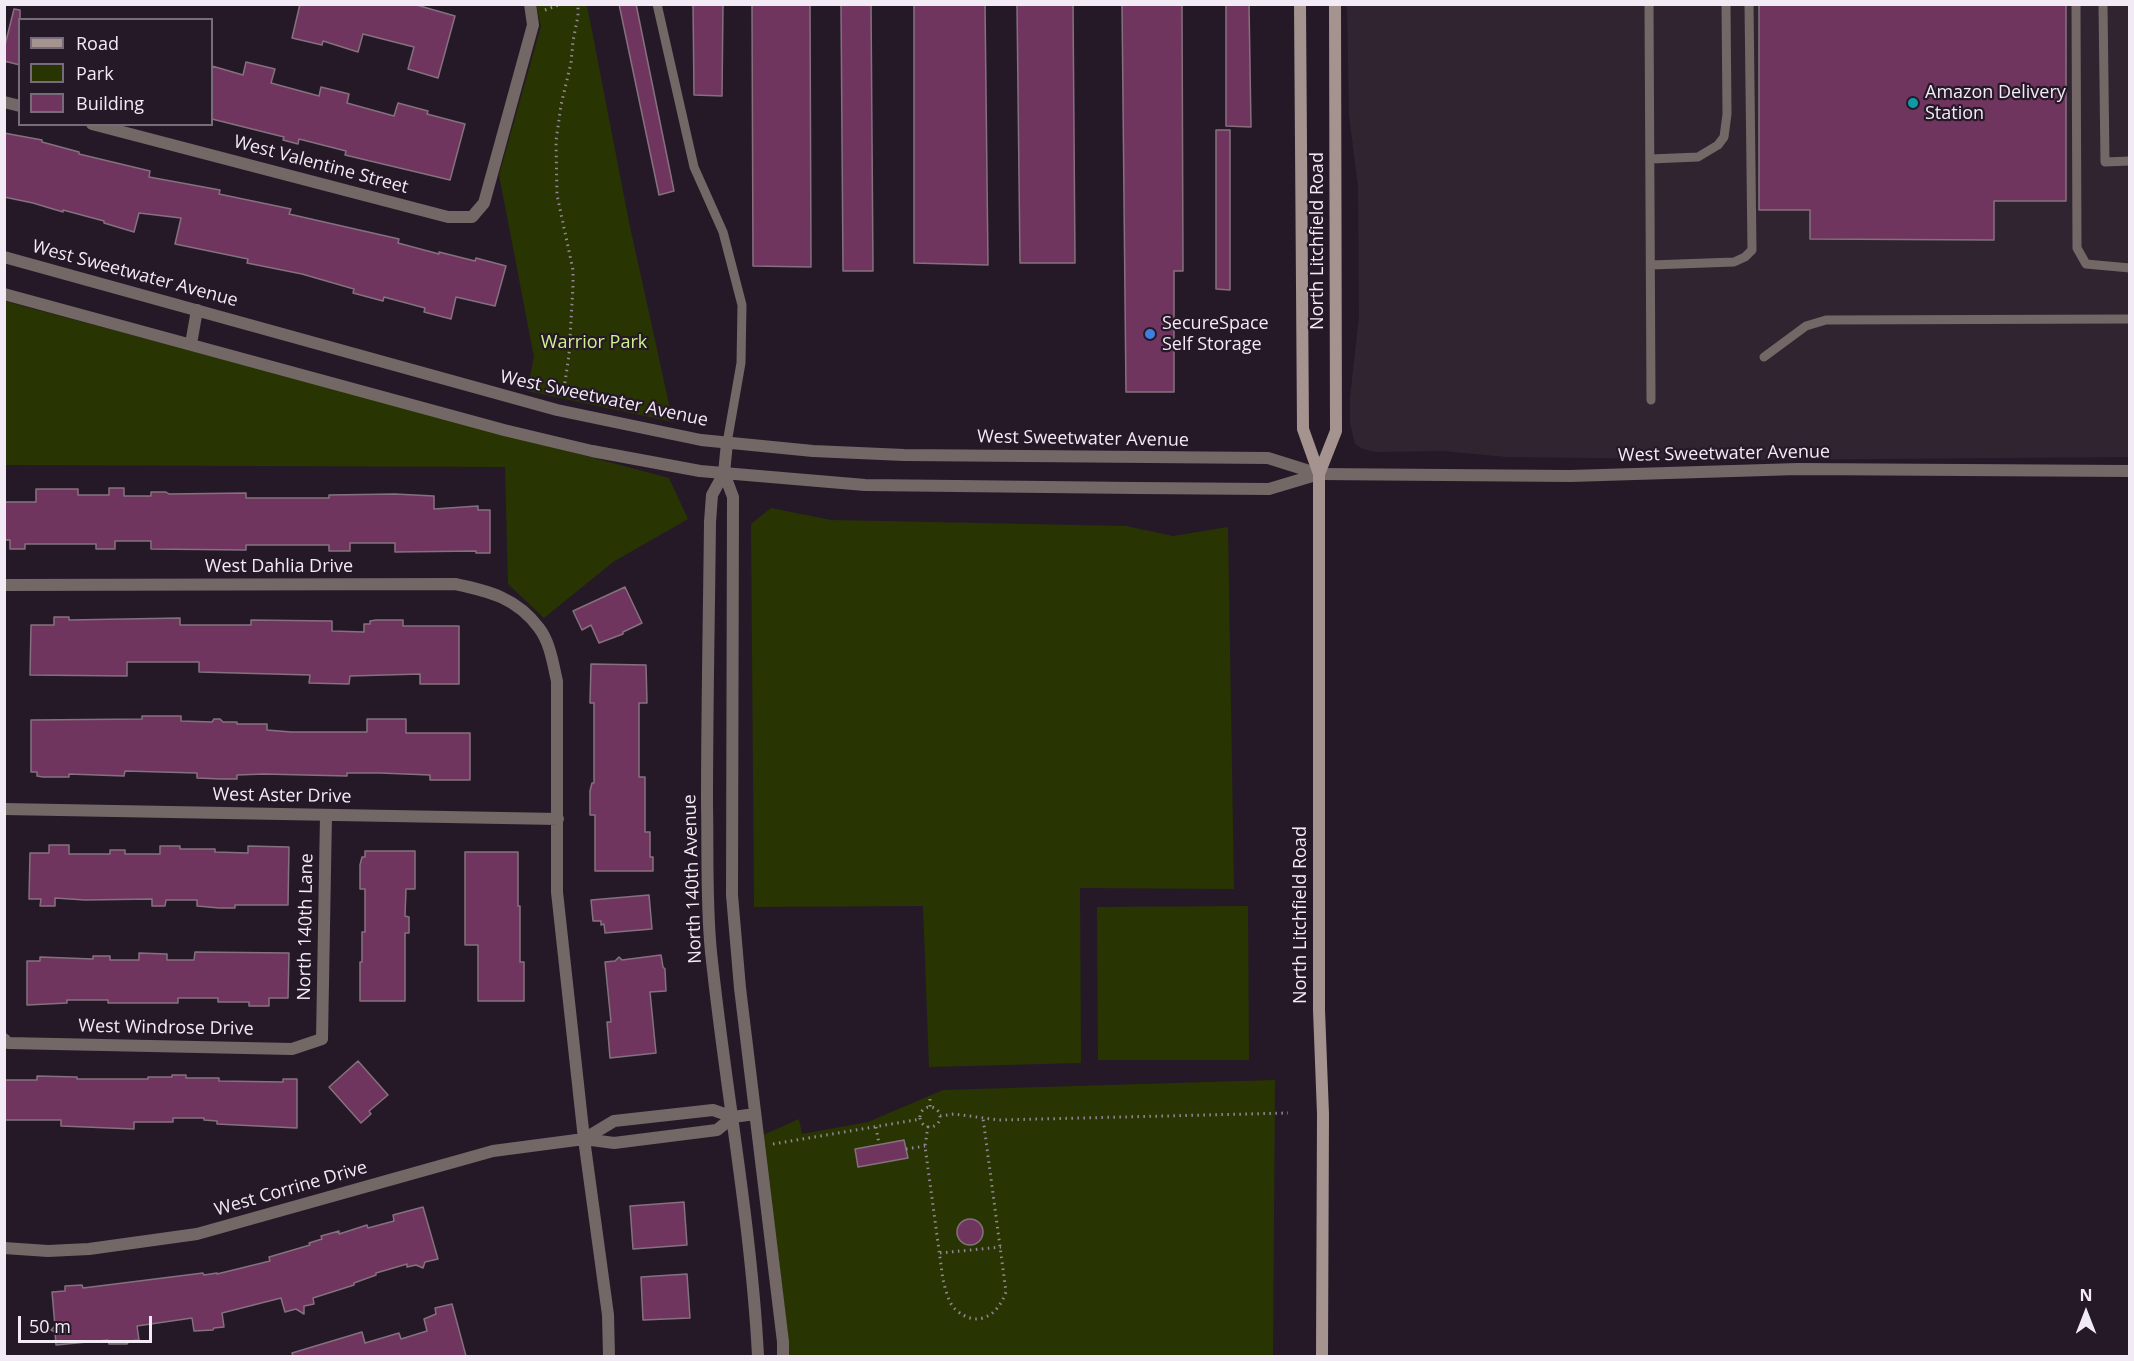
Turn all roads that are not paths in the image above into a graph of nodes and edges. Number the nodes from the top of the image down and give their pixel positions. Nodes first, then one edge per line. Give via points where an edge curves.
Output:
1 (530, 4) edge
2 (657, 4) edge
3 (1300, 4) edge
4 (1335, 4) edge
5 (1649, 4) edge
6 (1726, 4) edge
7 (1749, 4) edge
8 (2076, 4) edge
9 (2103, 4) edge
10 (100, 126) edge
11 (1651, 159) junction
12 (2130, 161) edge
13 (4, 257) edge
14 (1651, 265) junction
15 (2130, 268) edge
16 (4, 294) edge
17 (197, 310) junction
18 (2130, 319) edge
19 (191, 344) junction
20 (1764, 357) dead end
21 (1651, 400) dead end
22 (727, 443) junction
23 (2130, 471) edge
24 (724, 473) junction
25 (1319, 474) junction
26 (4, 585) edge
27 (4, 809) edge
28 (326, 815) junction
29 (558, 819) junction
30 (322, 1039) joint
31 (6, 1041) edge
32 (755, 1114) junction
33 (733, 1116) junction
34 (584, 1139) junction
35 (4, 1248) edge
36 (609, 1356) edge
37 (758, 1356) edge
38 (783, 1356) edge
39 (1322, 1356) edge

1 - 10 street, West Valentine Street via 533,25 484,204 472,217 448,217
2 - 22 lane via 694,167 723,232 742,305 741,363
3 - 25 main road, North Litchfield Road via 1303,429
4 - 25 main road, North Litchfield Road via 1336,431
5 - 11 lane
6 - 11 lane via 1724,137 1698,157
7 - 14 lane via 1752,250 1734,262
8 - 15 lane via 2077,248 2086,264
9 - 12 lane via 2105,162
11 - 14 lane
13 - 17 street, West Sweetwater Avenue
14 - 21 lane
16 - 19 street, West Sweetwater Avenue
17 - 19 street
17 - 22 street, West Sweetwater Avenue via 546,408
18 - 20 lane via 1826,320 1806,326
19 - 24 street, West Sweetwater Avenue via 547,441
22 - 24 street, North 140th Avenue
22 - 25 street, West Sweetwater Avenue via 904,455 1268,458
23 - 25 street, West Sweetwater Avenue via 1798,469 1570,476
24 - 25 street, West Sweetwater Avenue via 866,485 1269,489
24 - 32 street, North 140th Avenue via 733,497 732,895
24 - 33 street, North 140th Avenue via 712,495 710,522 708,889 711,952
25 - 39 main road, North Litchfield Road
26 - 29 street, West Dahlia Drive via 455,584 486,590 512,602 540,629 551,654 557,681
27 - 28 street, West Aster Drive
28 - 29 street, West Aster Drive
28 - 30 street, North 140th Lane
29 - 34 street via 556,892
30 - 31 street, West Windrose Drive via 292,1048
32 - 33 street, West Corrine Drive
32 - 38 street, North 140th Avenue
33 - 34 street, West Corrine Drive via 717,1130 614,1143
33 - 34 street, West Corrine Drive via 713,1110 614,1121
33 - 37 street, North 140th Avenue
34 - 35 street, West Corrine Drive via 493,1151 197,1234 89,1249
34 - 36 street via 608,1315

